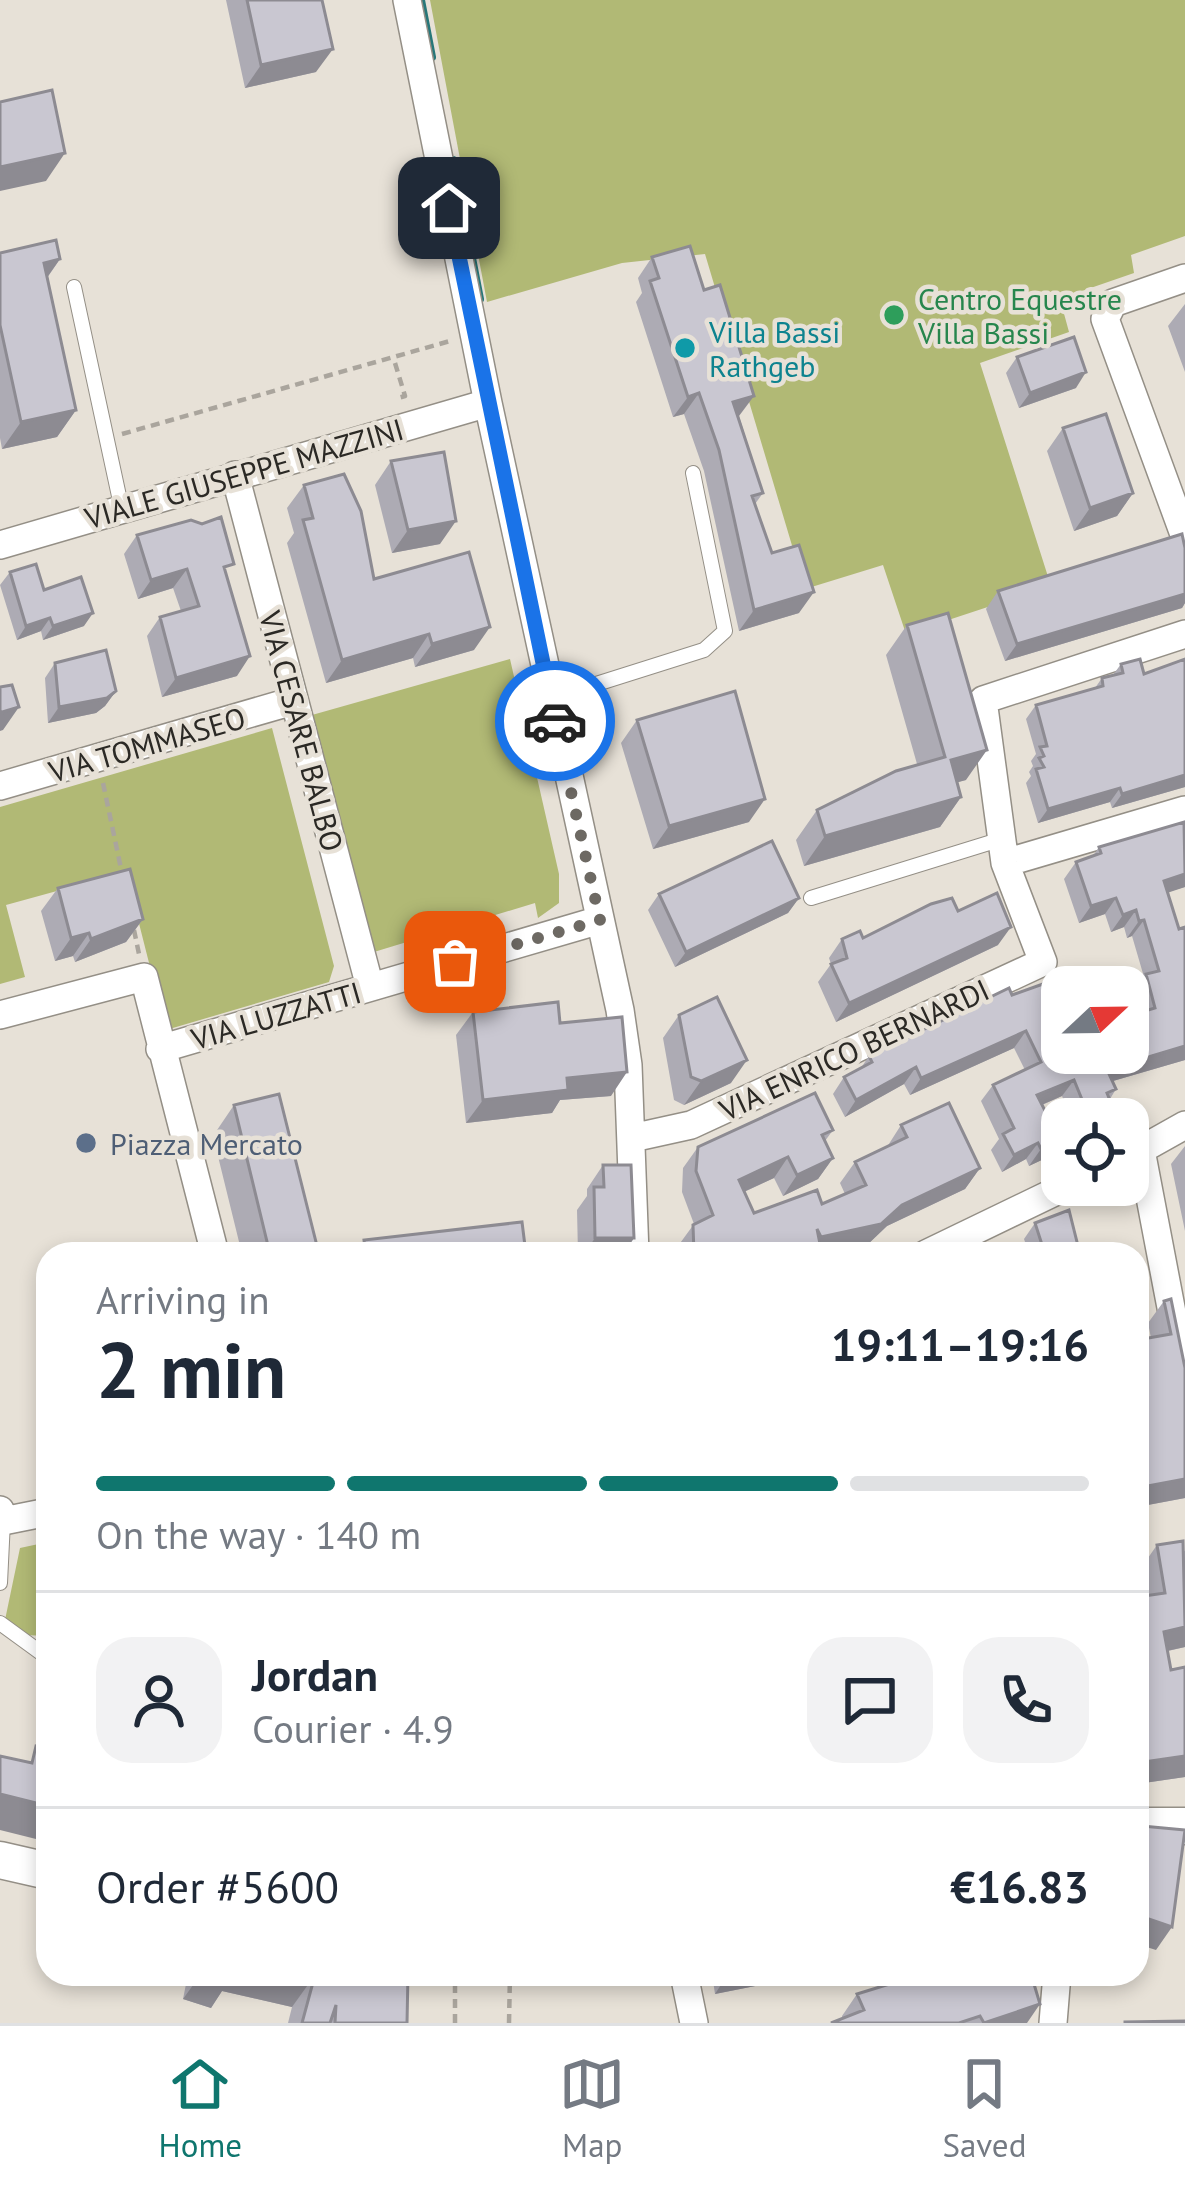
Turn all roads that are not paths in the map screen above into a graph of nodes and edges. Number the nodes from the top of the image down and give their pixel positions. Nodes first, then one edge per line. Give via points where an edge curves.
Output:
1 (407, 0) edge
2 (1185, 278) edge
3 (74, 287) dead end
4 (488, 403) junction
5 (693, 473) dead end
6 (236, 475) junction
7 (122, 510) junction
8 (1185, 537) edge
9 (0, 545) edge
10 (1185, 634) edge
11 (558, 696) junction
12 (293, 701) junction
13 (0, 786) edge
14 (1185, 810) edge
15 (1005, 851) junction
16 (811, 898) dead end
17 (600, 920) junction
18 (370, 987) junction
19 (0, 1015) edge
20 (160, 1049) junction
21 (1185, 1125) edge
22 (632, 1138) junction
23 (1149, 1145) edge
24 (1041, 1199) edge
25 (1145, 1206) edge
26 (212, 1242) edge
27 (634, 1242) edge
28 (951, 1242) edge
29 (1185, 1381) edge
30 (36, 1513) edge
31 (2, 1516) edge
32 (0, 1583) edge
33 (0, 1623) edge
34 (36, 1649) edge
35 (1149, 1826) edge
36 (1185, 1826) edge
37 (0, 1860) edge
38 (36, 1868) edge
39 (686, 1986) edge
40 (1056, 1986) edge
41 (694, 2023) edge
42 (1053, 2023) edge

1 - 4 street
2 - 8 street via 1113,303 1106,319
3 - 7 lane
4 - 6 street, VIALE GIUSEPPE MAZZINI
4 - 11 street
5 - 11 lane via 725,631 704,650
6 - 7 street, VIALE GIUSEPPE MAZZINI
6 - 12 street, VIA CESARE BALBO
7 - 9 street, VIALE GIUSEPPE MAZZINI
10 - 15 street, VIA ENRICO BERNARDI via 982,700
11 - 17 street
12 - 13 street, VIA TOMMASEO
12 - 18 street, VIA CESARE BALBO
14 - 15 street
15 - 16 lane
15 - 22 street, VIA ENRICO BERNARDI via 1043,962 692,1125
17 - 18 street, VIA LUZZATTI
17 - 22 street via 625,1047
18 - 20 street, VIA LUZZATTI
19 - 20 street via 144,977
20 - 26 street
21 - 23 street
22 - 27 street
24 - 28 street
25 - 29 street
30 - 31 street
31 - 32 lane
33 - 34 lane
35 - 36 street
37 - 38 street
39 - 41 street
40 - 42 street

